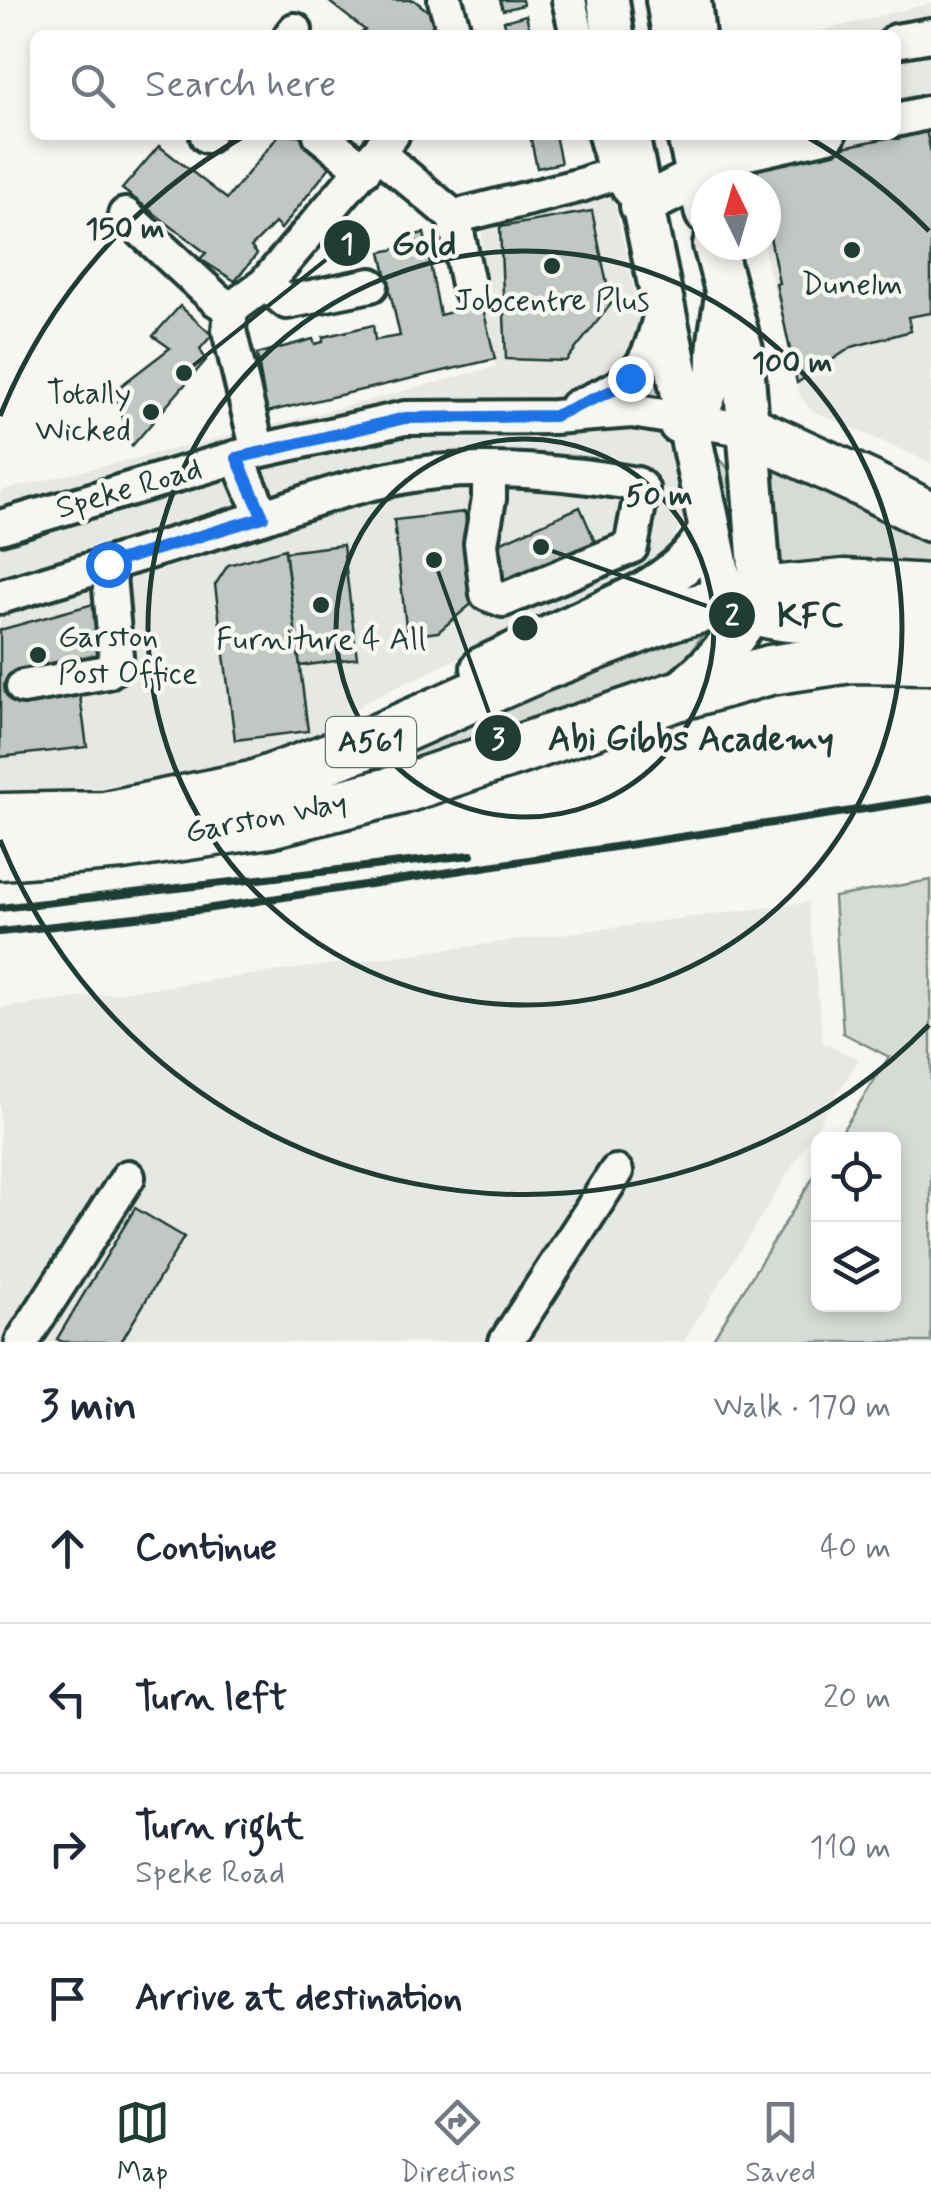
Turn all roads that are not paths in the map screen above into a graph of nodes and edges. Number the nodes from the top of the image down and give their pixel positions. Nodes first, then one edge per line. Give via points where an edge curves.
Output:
1 (445, 0) edge
2 (569, 0) edge
3 (608, 0) edge
4 (668, 0) edge
5 (694, 0) edge
6 (454, 30) edge
7 (576, 30) edge
8 (612, 30) edge
9 (672, 30) edge
10 (697, 30) edge
11 (931, 34) edge
12 (901, 40) edge
13 (931, 112) edge
14 (901, 119) edge
15 (336, 140) edge
16 (691, 140) edge
17 (812, 140) edge
18 (378, 153) edge
19 (623, 153) edge
20 (709, 170) edge
21 (713, 170) edge
22 (691, 181) edge
23 (641, 206) junction
24 (124, 215) dead end
25 (454, 217) junction
26 (719, 264) edge
27 (265, 284) junction
28 (371, 285) dead end
29 (468, 289) dead end
30 (664, 301) junction
31 (231, 309) junction
32 (554, 416) junction
33 (688, 421) junction
34 (749, 430) junction
35 (248, 454) junction
36 (489, 471) junction
37 (263, 517) junction
38 (931, 517) edge
39 (0, 527) edge
40 (709, 530) junction
41 (108, 564) junction
42 (931, 589) edge
43 (0, 597) edge
44 (746, 602) junction
45 (931, 628) edge
46 (931, 659) edge
47 (23, 687) dead end
48 (674, 697) junction
49 (359, 747) junction
50 (0, 818) edge
51 (0, 854) edge
52 (616, 1172) dead end
53 (128, 1177) dead end
54 (22, 1342) edge
55 (506, 1342) edge

1 - 6 street
2 - 7 street
3 - 8 main road
4 - 9 main road
5 - 10 street
11 - 12 street
13 - 14 street
15 - 18 street
16 - 20 main road
17 - 21 street
18 - 25 street
18 - 27 street
19 - 23 main road
19 - 25 street via 581,184
22 - 23 main road
23 - 30 main road
24 - 31 street
25 - 29 street
26 - 33 street via 713,392
26 - 34 main road via 742,350
27 - 28 street via 287,302
27 - 31 street
30 - 32 street, Speke Road via 652,354 623,386
30 - 33 main road
31 - 35 street
32 - 33 street, Speke Road via 632,412
32 - 35 street, Speke Road via 405,418
33 - 34 street, Speke Road
33 - 40 main road
34 - 38 highway
34 - 44 main road
35 - 37 street
35 - 39 street, Speke Road
36 - 36 street via 637,484 642,490 631,547 503,600 487,594 481,543
36 - 37 street via 434,472 324,494
37 - 41 street
40 - 44 main road
40 - 49 main road, A561 via 702,546 645,592 442,686
41 - 43 street
41 - 47 street via 113,668
42 - 44 highway, A561 via 844,584
44 - 45 main road, A561 via 804,624
44 - 48 main road via 709,668
44 - 49 highway, Garston Way / A561 via 672,616
46 - 48 highway, Garston Way / A561 via 852,658 770,670
48 - 51 highway, Garston Way / A561 via 402,789 269,824
49 - 50 highway, Garston Way / A561 via 252,786 105,816
52 - 55 street
53 - 54 street

